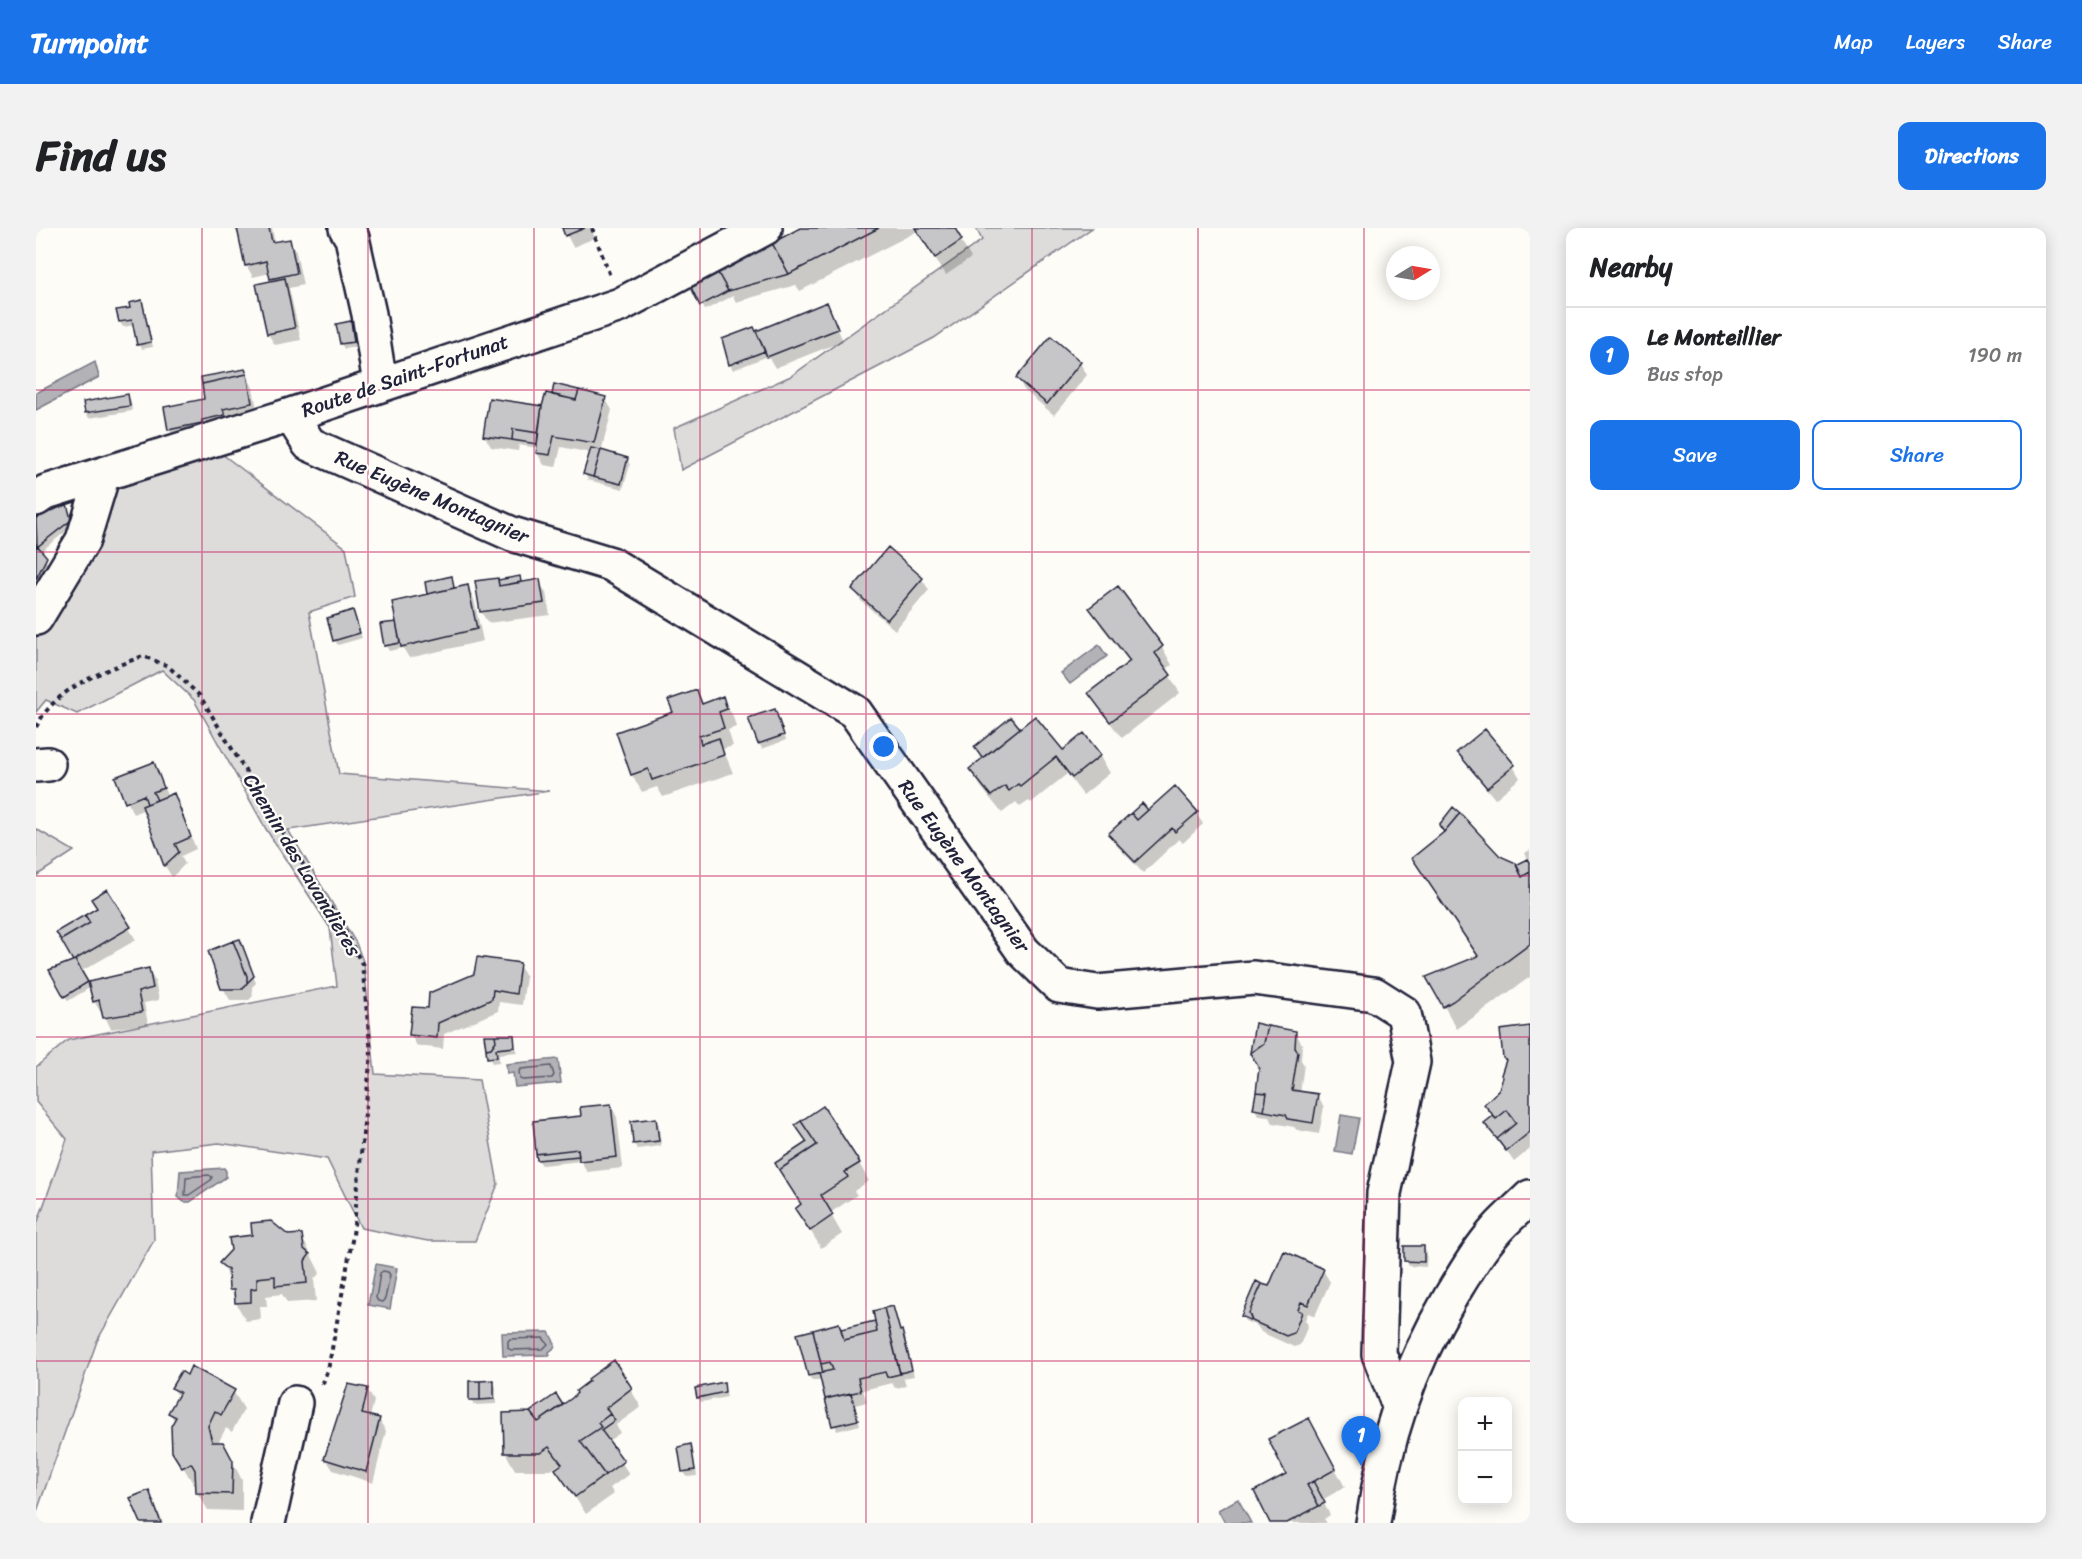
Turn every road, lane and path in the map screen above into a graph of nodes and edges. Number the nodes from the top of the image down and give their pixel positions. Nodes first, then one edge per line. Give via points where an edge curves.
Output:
1 (346, 228) edge
2 (592, 228) edge
3 (765, 228) edge
4 (620, 304) junction
5 (380, 384) junction
6 (291, 415) junction
7 (103, 474) junction
8 (39, 490) edge
9 (36, 618) edge
10 (36, 727) edge
11 (1530, 1197) edge
12 (308, 1396) joint
13 (1398, 1406) junction
14 (268, 1523) edge
15 (1373, 1523) edge

1 - 5 street via 352,238 369,314
2 - 4 path
3 - 4 street, Route de Saint-Fortunat
4 - 5 street, Route de Saint-Fortunat
5 - 6 street, Route de Saint-Fortunat
6 - 7 street, Route de Saint-Fortunat
6 - 13 street, Rue Eugène Montagnier via 309,444 512,534 611,564 855,712 1023,951 1059,986 1097,992 1254,978 1374,994 1404,1013 1413,1062 1384,1193 1379,1354
7 - 8 street, Route de Saint-Fortunat
7 - 9 street via 83,540
10 - 12 path, Chemin des Lavandières via 50,706 95,677 143,656 168,666 200,696 362,964 371,1053 352,1235 329,1365
11 - 13 street via 1497,1230 1467,1269 1433,1327
12 - 14 street
13 - 15 street

